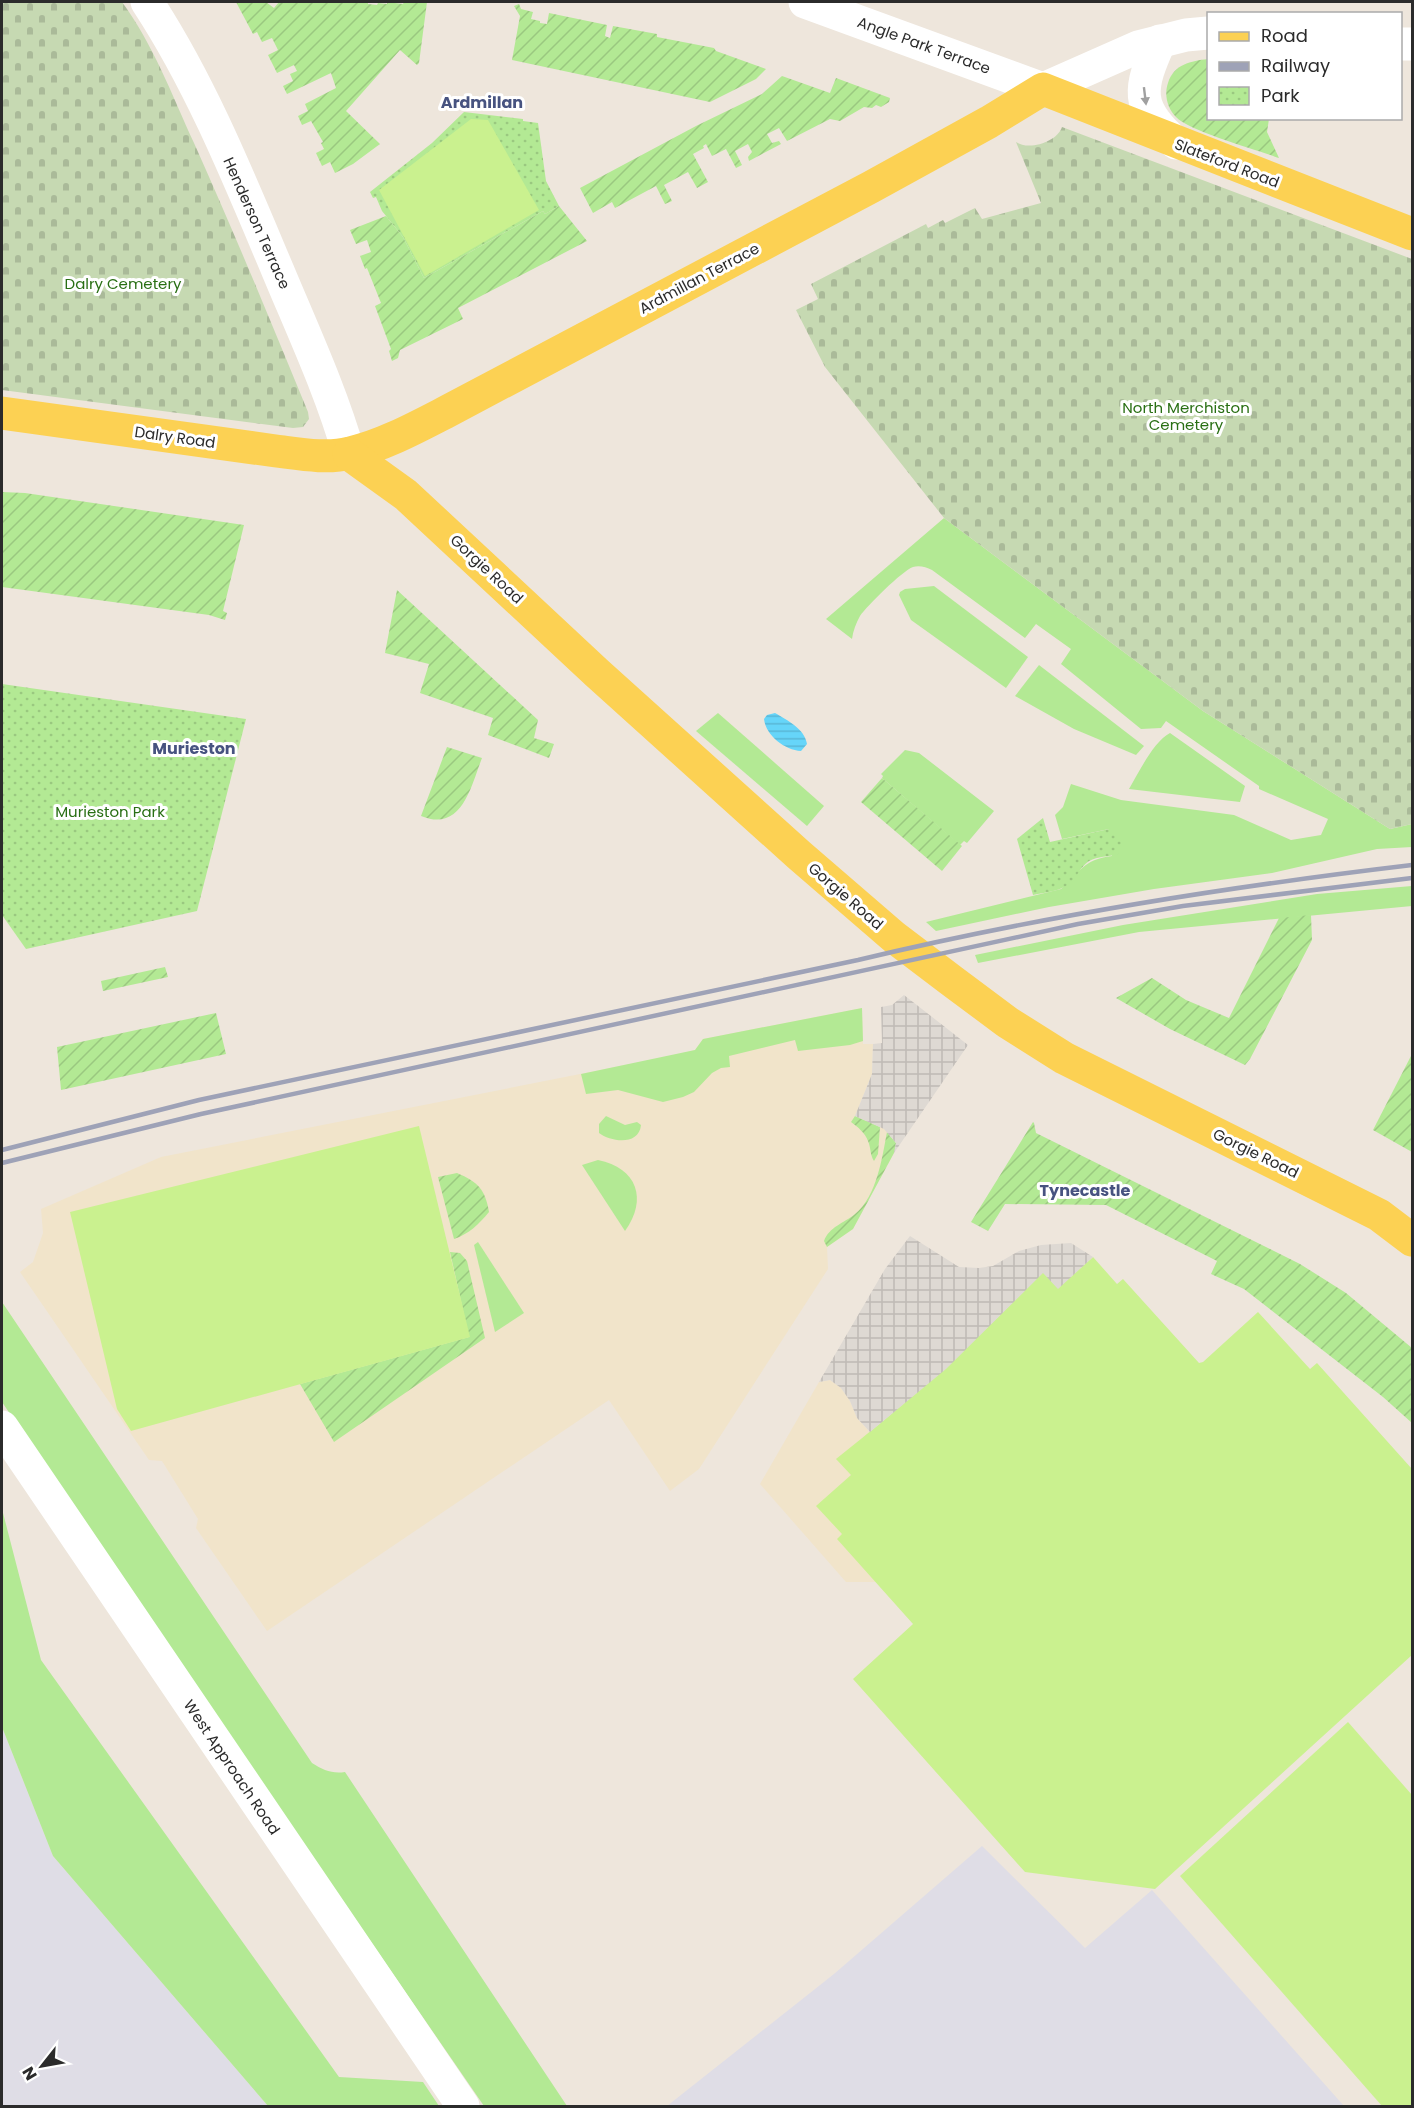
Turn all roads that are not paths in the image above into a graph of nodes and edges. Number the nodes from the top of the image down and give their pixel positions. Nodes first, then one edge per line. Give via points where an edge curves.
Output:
1 (147, 2) edge
2 (805, 2) edge
3 (1207, 33) edge
4 (1160, 41) junction
5 (1043, 89) junction
6 (1176, 143) junction
7 (1413, 234) edge
8 (2, 413) edge
9 (349, 454) junction
10 (1413, 1240) edge
11 (2, 1427) edge
12 (463, 2106) edge

1 - 9 street, Henderson Terrace via 188,74 254,215 329,392
2 - 5 street, Angle Park Terrace
3 - 4 street
4 - 5 street
4 -> 6 street via 1144,78 1143,92 1152,119
5 - 6 main road, Slateford Road
5 - 9 main road, Ardmillan Terrace via 871,187 448,411
6 - 7 main road, Slateford Road
8 - 9 main road, Dalry Road via 276,451
9 - 10 main road, Gorgie Road via 406,495 799,855 894,937 981,1003 1064,1058 1379,1215
11 - 12 street, West Approach Road

